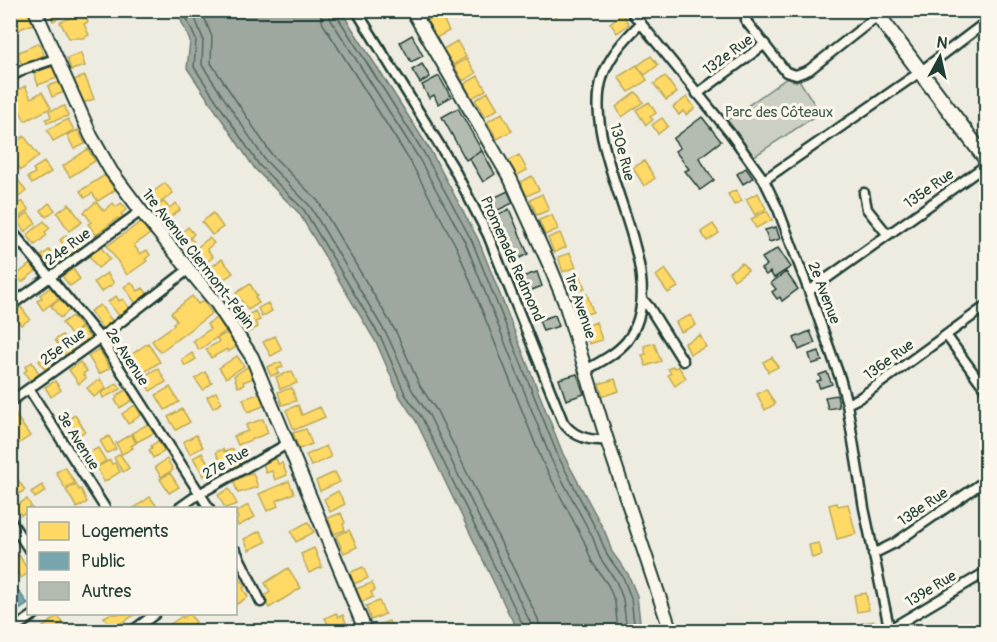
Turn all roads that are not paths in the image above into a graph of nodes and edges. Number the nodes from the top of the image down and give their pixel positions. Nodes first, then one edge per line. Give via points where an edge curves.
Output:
1 (35, 10) edge
2 (356, 10) edge
3 (405, 10) edge
4 (412, 10) edge
5 (630, 10) edge
6 (746, 10) edge
7 (879, 12) edge
8 (987, 22) edge
9 (641, 23) junction
10 (422, 28) junction
11 (765, 44) junction
12 (58, 58) junction
13 (920, 72) junction
14 (10, 77) edge
15 (697, 94) junction
16 (987, 159) edge
17 (987, 165) edge
18 (764, 180) junction
19 (864, 193) dead end
20 (141, 211) junction
21 (10, 229) edge
22 (888, 235) junction
23 (189, 269) junction
24 (51, 276) junction
25 (809, 291) junction
26 (642, 299) junction
27 (10, 306) edge
28 (987, 306) edge
29 (946, 335) junction
30 (100, 338) junction
31 (683, 361) dead end
32 (586, 370) junction
33 (29, 389) junction
34 (987, 390) edge
35 (10, 402) edge
36 (847, 404) junction
37 (607, 440) junction
38 (288, 443) junction
39 (987, 480) edge
40 (199, 494) junction
41 (104, 507) edge
42 (180, 507) edge
43 (208, 507) edge
44 (10, 520) edge
45 (27, 546) edge
46 (873, 554) junction
47 (237, 555) edge
48 (987, 572) edge
49 (261, 602) dead end
50 (34, 615) edge
51 (154, 615) edge
52 (890, 630) edge
53 (10, 632) edge
54 (131, 632) edge
55 (366, 632) edge
56 (672, 632) edge

1 - 12 street, 1re Avenue Clermont-Pépin
2 - 37 street, Promenade Redmond via 453,167 488,236 563,422 579,436
3 - 10 street
4 - 10 street, 1re Avenue
5 - 9 street, 2e Avenue
6 - 11 street via 746,21
7 - 11 street, 132e Rue via 809,70 796,75 786,72
7 - 13 main road
8 - 13 street
9 - 15 street, 2e Avenue
9 - 26 street, 130e Rue via 612,55 599,90 598,115 636,255
10 - 32 street, 1re Avenue via 511,180 561,293
11 - 15 street, 132e Rue
12 - 14 street
12 - 20 street, 1re Avenue Clermont-Pépin via 91,136
13 - 16 main road
13 - 18 street
15 - 18 street, 2e Avenue
17 - 22 street, 135e Rue
18 - 25 street, 2e Avenue
19 - 22 street via 867,208
20 - 23 street, 1re Avenue Clermont-Pépin
20 - 24 street, 24e Rue
21 - 24 street, 2e Avenue
22 - 25 street, 135e Rue
23 - 30 street, 25e Rue
23 - 38 street, 1re Avenue Clermont-Pépin via 249,351
24 - 27 street, 24e Rue
24 - 30 street, 2e Avenue
25 - 36 street, 2e Avenue
26 - 31 street, 130e Rue
26 - 32 street, 130e Rue via 642,310 626,341 615,353
28 - 29 street, 136e Rue
29 - 34 street
29 - 36 street, 136e Rue
30 - 33 street, 25e Rue
30 - 40 street, 2e Avenue
32 - 37 street, 1re Avenue
33 - 35 street, 25e Rue
33 - 41 street, 3e Avenue
36 - 46 street, 2e Avenue
37 - 56 street, 1re Avenue
38 - 40 street, 27e Rue
38 - 55 street, 1re Avenue Clermont-Pépin
39 - 46 street, 138e Rue
40 - 42 street, 27e Rue
40 - 43 street, 2e Avenue
44 - 45 street
46 - 52 street, 2e Avenue
47 - 49 street
48 - 52 street, 139e Rue
50 - 53 street
51 - 54 street

